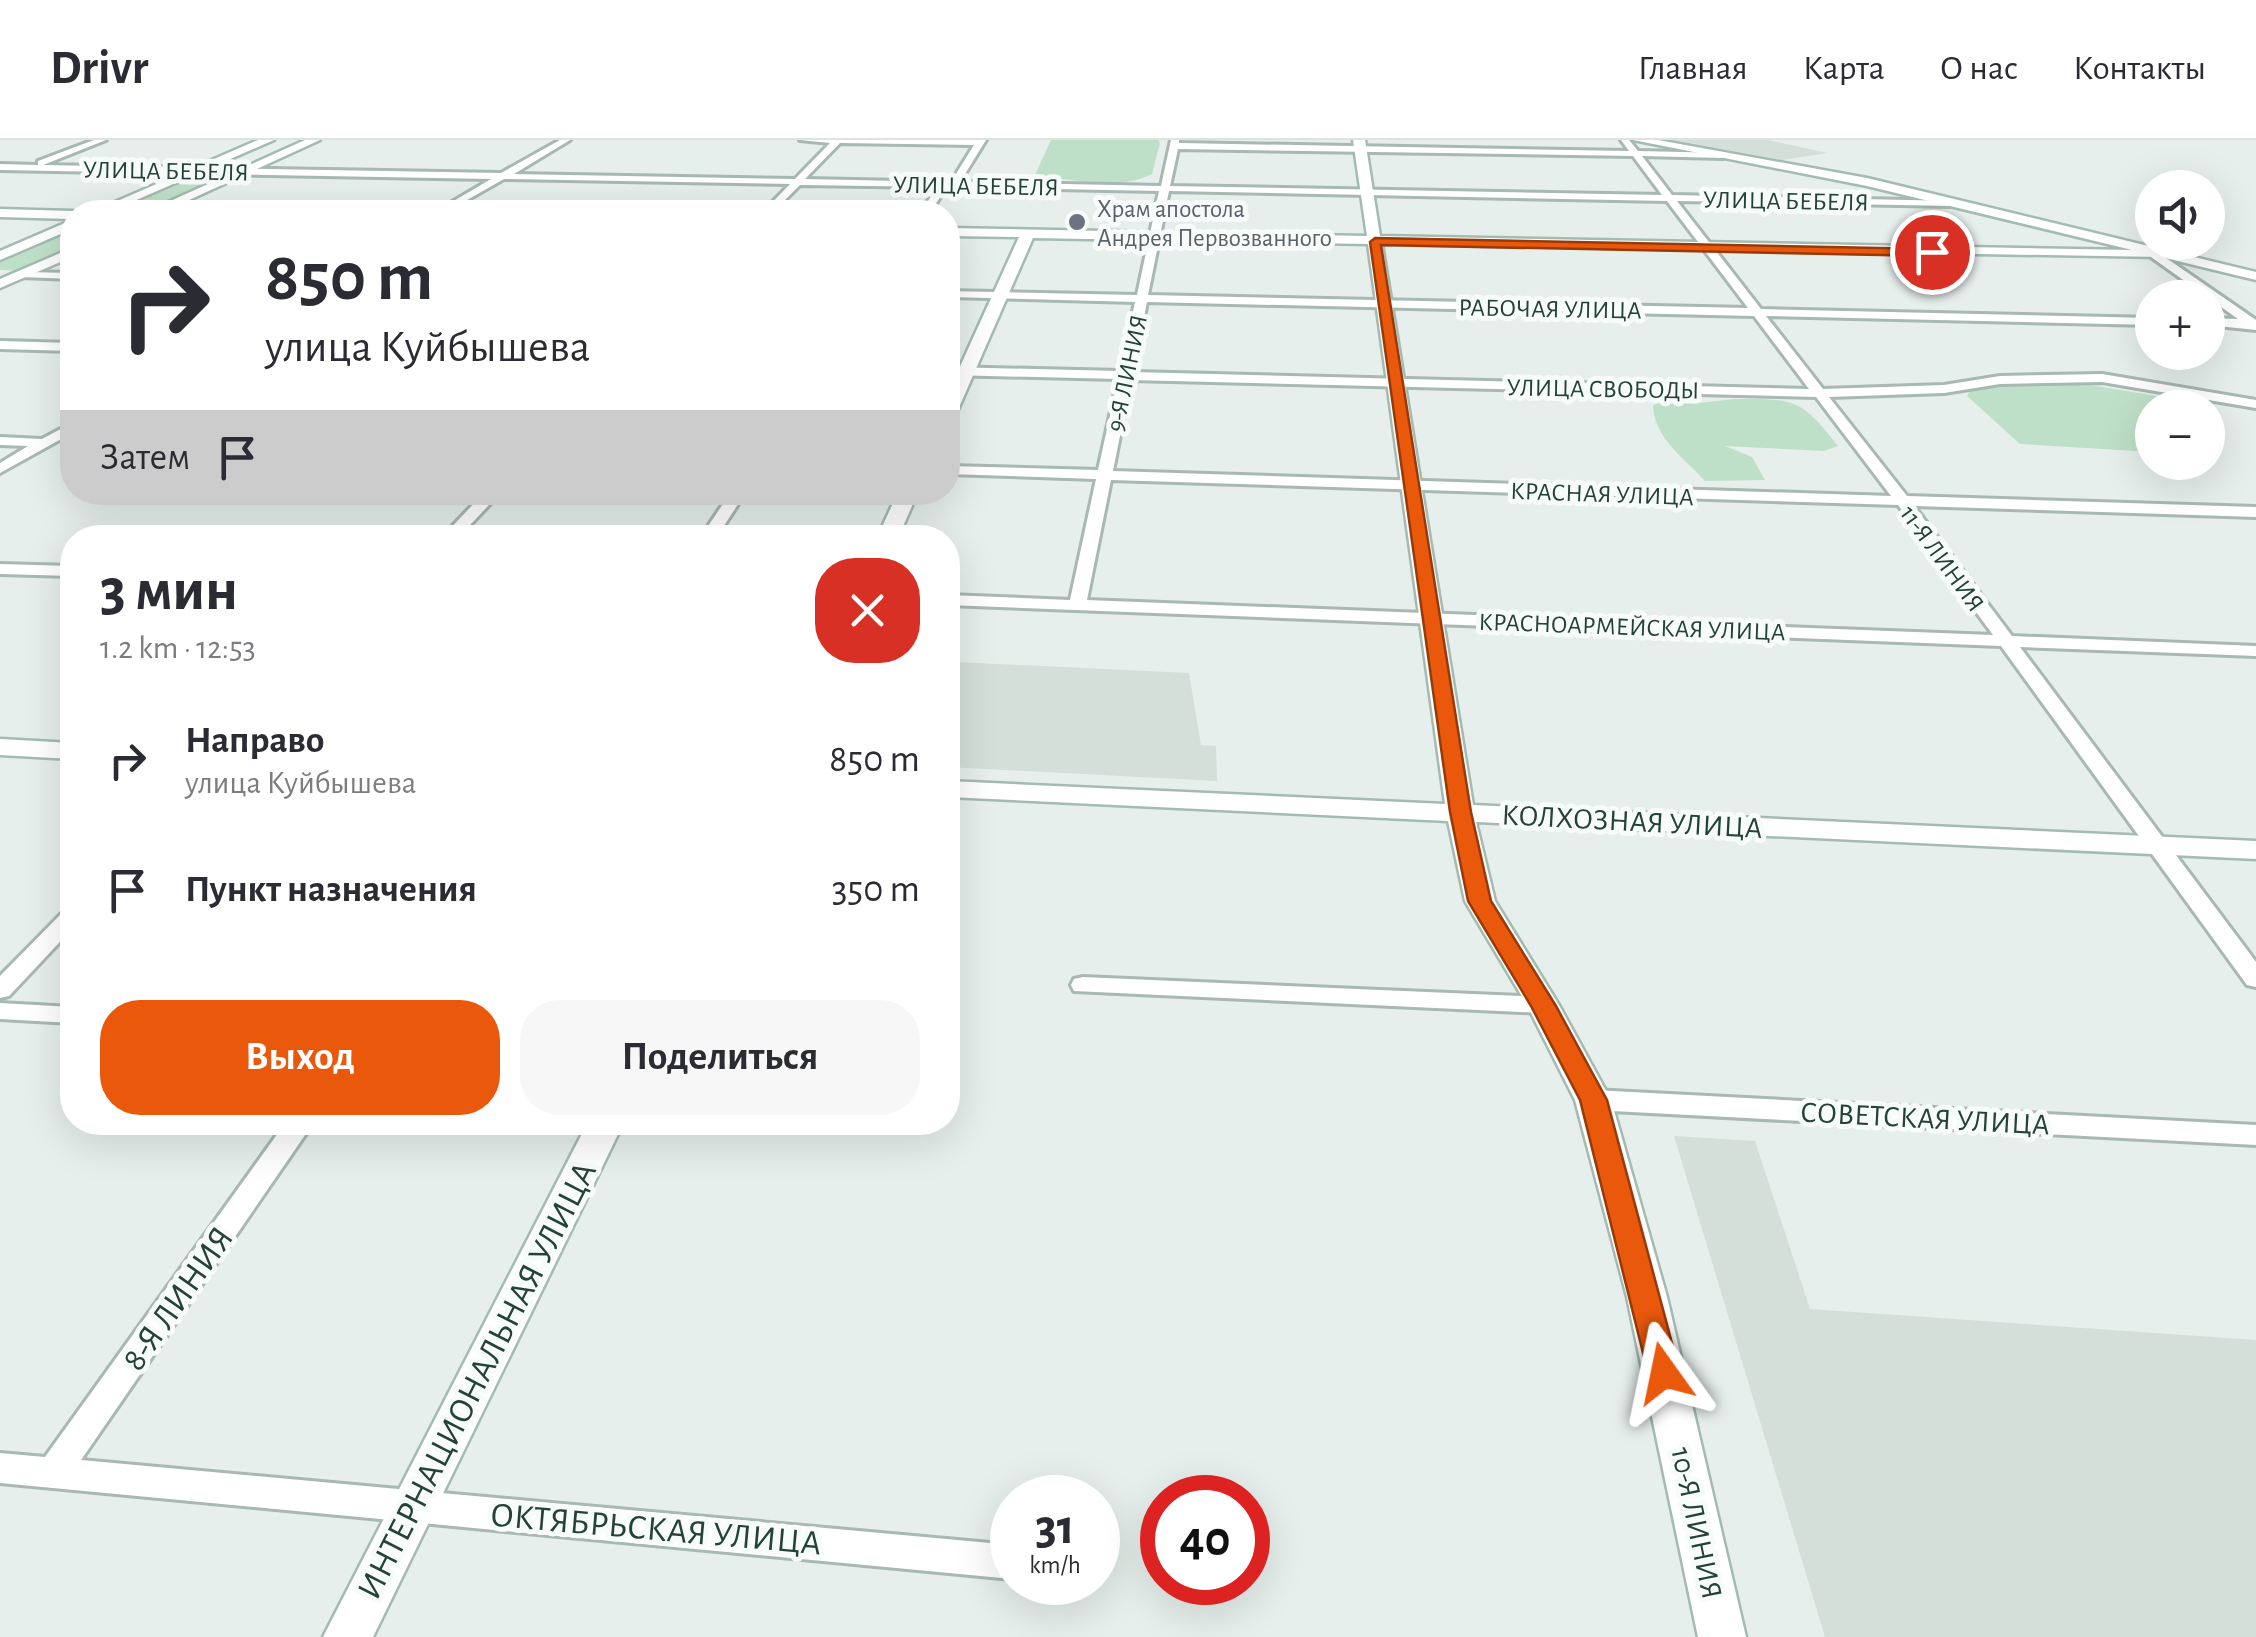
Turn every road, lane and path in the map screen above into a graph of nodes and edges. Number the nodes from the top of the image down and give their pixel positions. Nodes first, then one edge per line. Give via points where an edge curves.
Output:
1 (102, 140) edge
2 (268, 140) edge
3 (314, 140) edge
4 (566, 140) edge
5 (804, 140) edge
6 (838, 140) edge
7 (981, 141) edge
8 (1174, 143) edge
9 (1360, 145) edge
10 (1634, 145) edge
11 (0, 167) edge
12 (30, 167) junction
13 (194, 171) junction
14 (244, 172) junction
15 (504, 176) junction
16 (0, 179) edge
17 (798, 182) junction
18 (949, 184) junction
19 (1166, 188) junction
20 (1368, 192) junction
21 (1672, 198) junction
22 (128, 200) edge
23 (181, 200) edge
24 (461, 200) edge
25 (780, 200) edge
26 (935, 200) edge
27 (1952, 203) junction
28 (0, 213) edge
29 (60, 214) edge
30 (60, 229) edge
31 (960, 232) edge
32 (1028, 233) junction
33 (1155, 236) junction
34 (1375, 242) junction
35 (1708, 248) junction
36 (2135, 250) edge
37 (2135, 255) edge
38 (0, 256) edge
39 (60, 258) edge
40 (2163, 260) edge
41 (2180, 260) edge
42 (0, 274) edge
43 (25, 275) junction
44 (60, 276) edge
45 (2256, 276) edge
46 (0, 284) edge
47 (960, 294) edge
48 (1002, 295) junction
49 (1142, 298) junction
50 (1382, 304) junction
51 (1756, 312) junction
52 (2135, 321) edge
53 (2225, 323) edge
54 (2255, 324) edge
55 (0, 344) edge
56 (60, 346) edge
57 (960, 371) edge
58 (968, 371) junction
59 (1126, 376) junction
60 (1397, 384) junction
61 (960, 387) edge
62 (1820, 392) junction
63 (2256, 404) edge
64 (60, 435) edge
65 (0, 441) edge
66 (47, 442) junction
67 (60, 443) edge
68 (0, 469) edge
69 (960, 470) edge
70 (1105, 475) junction
71 (1412, 486) junction
72 (1904, 503) junction
73 (481, 505) edge
74 (2256, 512) edge
75 (462, 525) edge
76 (0, 569) edge
77 (60, 571) edge
78 (960, 600) edge
79 (1077, 605) junction
80 (1431, 619) junction
81 (2001, 640) junction
82 (2256, 651) edge
83 (0, 748) edge
84 (60, 750) edge
85 (960, 790) edge
86 (1460, 812) junction
87 (2154, 845) junction
88 (2256, 850) edge
89 (60, 928) edge
90 (2256, 979) edge
91 (1083, 985) dead end
92 (0, 990) edge
93 (1543, 1006) junction
94 (0, 1011) edge
95 (60, 1014) edge
96 (1594, 1100) junction
97 (292, 1135) edge
98 (599, 1135) edge
99 (2256, 1135) edge
100 (0, 1468) edge
101 (53, 1473) junction
102 (412, 1505) junction
103 (990, 1560) edge
104 (347, 1637) edge
105 (1722, 1637) edge

1 - 12 street
2 - 13 street
3 - 14 street
4 - 15 street
5 - 6 street
6 - 7 street
6 - 17 street
7 - 18 street
8 - 9 street
8 - 19 street, 9-Я ЛИНИЯ
9 - 10 street
9 - 20 street, 10-Я ЛИНИЯ
10 - 21 street, 11-Я ЛИНИЯ
10 - 27 street via 1722,155
11 - 12 street, УЛИЦА БЕБЕЛЯ
12 - 13 street, УЛИЦА БЕБЕЛЯ
12 - 16 street
13 - 14 street, УЛИЦА БЕБЕЛЯ
13 - 22 street
14 - 15 street, УЛИЦА БЕБЕЛЯ
14 - 23 street
15 - 17 street, УЛИЦА БЕБЕЛЯ
15 - 24 street
17 - 18 street, УЛИЦА БЕБЕЛЯ
17 - 25 street
18 - 19 street, УЛИЦА БЕБЕЛЯ
18 - 26 street
19 - 20 street, УЛИЦА БЕБЕЛЯ
19 - 33 street, 9-Я ЛИНИЯ
20 - 21 street, УЛИЦА БЕБЕЛЯ
20 - 34 street, 10-Я ЛИНИЯ
21 - 27 street, УЛИЦА БЕБЕЛЯ
21 - 35 street, 11-Я ЛИНИЯ
27 - 36 street
28 - 29 street
30 - 38 street
31 - 32 street
32 - 33 street
32 - 48 street
33 - 34 street
33 - 49 street, 9-Я ЛИНИЯ
34 - 35 street
34 - 50 street, 10-Я ЛИНИЯ
35 - 37 street
35 - 51 street, 11-Я ЛИНИЯ
39 - 43 street
40 - 54 street
41 - 45 street
42 - 43 street
43 - 44 street
43 - 46 street
47 - 48 street, РАБОЧАЯ УЛИЦА
48 - 49 street, РАБОЧАЯ УЛИЦА
48 - 58 street
49 - 50 street, РАБОЧАЯ УЛИЦА
49 - 59 street, 9-Я ЛИНИЯ
50 - 51 street, РАБОЧАЯ УЛИЦА
50 - 60 street, 10-Я ЛИНИЯ
51 - 52 street, РАБОЧАЯ УЛИЦА
51 - 62 street, 11-Я ЛИНИЯ
53 - 54 street
55 - 56 street
57 - 58 street, УЛИЦА СВОБОДЫ
58 - 59 street, УЛИЦА СВОБОДЫ
58 - 61 street
59 - 60 street, УЛИЦА СВОБОДЫ
59 - 70 street, 9-Я ЛИНИЯ
60 - 62 street, УЛИЦА СВОБОДЫ
60 - 71 street, 10-Я ЛИНИЯ
62 - 63 street, УЛИЦА СВОБОДЫ via 2102,378
62 - 72 street, 11-Я ЛИНИЯ
64 - 66 street
65 - 66 street
66 - 67 street
66 - 68 street
69 - 70 street, КРАСНАЯ УЛИЦА
70 - 71 street, КРАСНАЯ УЛИЦА
70 - 79 street, 9-Я ЛИНИЯ
71 - 72 street, КРАСНАЯ УЛИЦА
71 - 80 street, 10-Я ЛИНИЯ
72 - 74 street, КРАСНАЯ УЛИЦА
72 - 81 street, 11-Я ЛИНИЯ
73 - 75 street
76 - 77 street
78 - 79 street, КРАСНОАРМЕЙСКАЯ УЛИЦА
79 - 80 street, КРАСНОАРМЕЙСКАЯ УЛИЦА
80 - 81 street, КРАСНОАРМЕЙСКАЯ УЛИЦА
80 - 86 street, 10-Я ЛИНИЯ
81 - 82 street, КРАСНОАРМЕЙСКАЯ УЛИЦА
81 - 87 street, 11-Я ЛИНИЯ
83 - 84 street
85 - 86 street, КОЛХОЗНАЯ УЛИЦА
86 - 87 street, КОЛХОЗНАЯ УЛИЦА
86 - 93 street, 10-Я ЛИНИЯ via 1480,901
87 - 88 street, КОЛХОЗНАЯ УЛИЦА
87 - 90 street, 11-Я ЛИНИЯ
89 - 92 street
91 - 93 street
93 - 96 street, 10-Я ЛИНИЯ
94 - 95 street
96 - 99 street, СОВЕТСКАЯ УЛИЦА
96 - 105 street, 10-Я ЛИНИЯ via 1648,1297
97 - 101 street, 8-Я ЛИНИЯ
98 - 102 street, ИНТЕРНАЦИОНАЛЬНАЯ УЛИЦА
100 - 101 street, ОКТЯБРЬСКАЯ УЛИЦА
101 - 102 street, ОКТЯБРЬСКАЯ УЛИЦА
102 - 103 street, ОКТЯБРЬСКАЯ УЛИЦА
102 - 104 street, ИНТЕРНАЦИОНАЛЬНАЯ УЛИЦА

